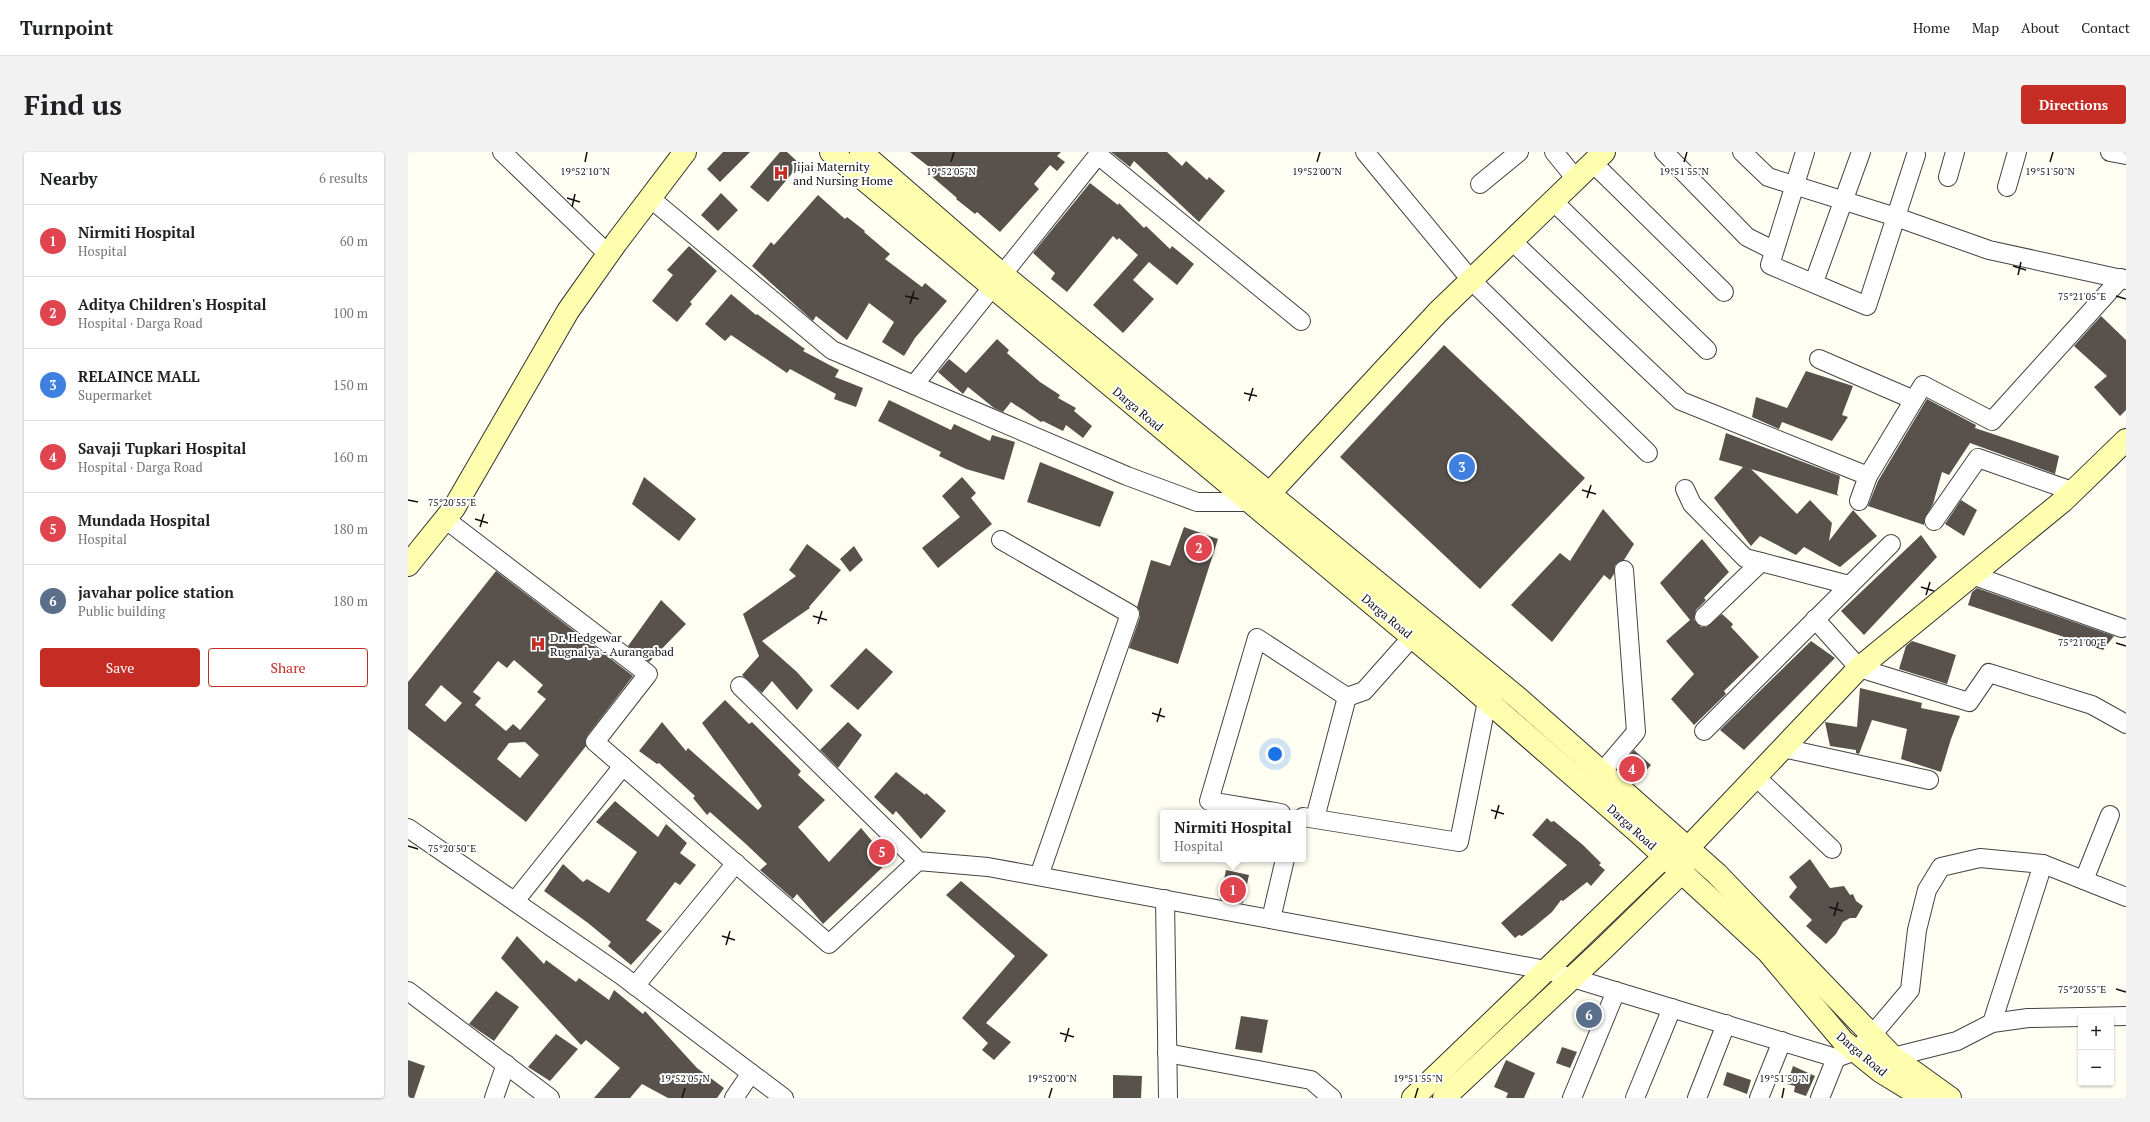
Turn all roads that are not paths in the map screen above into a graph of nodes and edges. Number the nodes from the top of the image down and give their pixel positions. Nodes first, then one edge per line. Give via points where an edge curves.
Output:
1 (502, 152) edge
2 (685, 152) edge
3 (831, 152) edge
4 (862, 152) edge
5 (1365, 152) edge
6 (1519, 152) edge
7 (1554, 152) edge
8 (1664, 152) edge
9 (1742, 152) edge
10 (1805, 152) edge
11 (1861, 152) edge
12 (1955, 152) edge
13 (2017, 152) edge
14 (2110, 152) edge
15 (1916, 155) dead end
16 (2126, 156) edge
17 (1599, 158) edge
18 (1948, 177) dead end
19 (1576, 179) junction
20 (1480, 184) dead end
21 (1795, 185) junction
22 (2007, 187) dead end
23 (650, 198) junction
24 (1554, 201) junction
25 (1844, 201) junction
26 (1896, 217) junction
27 (1512, 241) junction
28 (1773, 250) junction
29 (608, 254) junction
30 (2123, 279) edge
31 (998, 280) junction
32 (1471, 280) junction
33 (1814, 282) junction
34 (1724, 292) dead end
35 (1301, 321) dead end
36 (1707, 350) dead end
37 (1818, 359) dead end
38 (914, 385) junction
39 (1914, 400) junction
40 (2126, 440) edge
41 (1648, 452) dead end
42 (1868, 476) junction
43 (1686, 489) dead end
44 (2072, 491) junction
45 (1270, 493) junction
46 (1860, 501) dead end
47 (1250, 502) junction
48 (445, 519) junction
49 (1934, 521) dead end
50 (1001, 540) dead end
51 (1891, 544) dead end
52 (1761, 562) junction
53 (408, 565) edge
54 (1624, 570) dead end
55 (1972, 575) junction
56 (1849, 585) junction
57 (1704, 616) dead end
58 (1815, 619) junction
59 (2122, 628) dead end
60 (1412, 637) junction
61 (1859, 668) junction
62 (1500, 683) junction
63 (740, 686) dead end
64 (1347, 697) junction
65 (1487, 701) junction
66 (2126, 724) edge
67 (1704, 731) dead end
68 (1783, 748) junction
69 (623, 766) junction
70 (1602, 772) junction
71 (1756, 777) junction
72 (1929, 780) dead end
73 (1263, 810) edge
74 (2110, 815) dead end
75 (1309, 818) edge
76 (408, 828) edge
77 (1688, 848) junction
78 (1832, 849) dead end
79 (1665, 856) junction
80 (918, 861) junction
81 (1284, 862) edge
82 (736, 863) junction
83 (2043, 864) junction
84 (1682, 872) junction
85 (1039, 876) junction
86 (2084, 880) junction
87 (2126, 897) edge
88 (1165, 899) junction
89 (515, 901) junction
90 (1271, 919) junction
91 (1546, 970) junction
92 (1572, 977) junction
93 (636, 986) junction
94 (408, 991) edge
95 (1616, 991) junction
96 (1672, 1008) junction
97 (2114, 1016) edge
98 (2126, 1016) edge
99 (2078, 1017) edge
100 (1992, 1022) junction
101 (1726, 1024) junction
102 (1872, 1035) junction
103 (1782, 1041) junction
104 (1167, 1053) junction
105 (1846, 1054) junction
106 (1892, 1057) junction
107 (506, 1064) junction
108 (750, 1073) junction
109 (494, 1098) edge
110 (550, 1098) edge
111 (734, 1098) edge
112 (784, 1098) edge
113 (1168, 1098) edge
114 (1332, 1098) edge
115 (1413, 1098) edge
116 (1444, 1098) edge
117 (1572, 1098) edge
118 (1635, 1098) edge
119 (1697, 1098) edge
120 (1759, 1098) edge
121 (1820, 1098) edge
122 (1924, 1098) edge
123 (1950, 1098) edge

1 - 29 street
2 - 23 main road
3 - 31 main road, Darga Road
4 - 31 main road, Darga Road
5 - 32 street
6 - 20 street
7 - 19 street
8 - 28 street via 1747,238
9 - 21 street via 1768,177
10 - 21 street
11 - 25 street
12 - 18 street
13 - 22 street
14 - 16 street
15 - 26 street
17 - 19 main road
17 - 34 street
19 - 24 main road
21 - 25 street
21 - 28 street
23 - 29 main road
23 - 38 street via 832,350
24 - 27 main road
24 - 36 street
25 - 26 street
25 - 33 street
26 - 30 street via 1989,250
26 - 33 street via 1867,306
27 - 32 main road
27 - 42 street via 1681,401
28 - 33 street via 1770,265
29 - 48 main road via 568,312 454,508
30 - 39 street via 1992,421 1923,385
31 - 35 street via 1098,155
31 - 38 street
31 - 45 main road, Darga Road
31 - 47 main road, Darga Road
32 - 41 street
32 - 45 main road via 1438,312
37 - 39 street
38 - 47 street via 1127,476 1197,502
39 - 42 street
40 - 44 main road
42 - 46 street
43 - 52 street via 1692,504 1744,558
44 - 49 street via 1978,458
44 - 55 main road
45 - 47 street
45 - 62 main road, Darga Road
47 - 60 main road, Darga Road
48 - 53 main road
48 - 69 street via 648,674 595,742
50 - 85 street via 1130,614
51 - 56 street
52 - 56 street
52 - 57 street
54 - 70 street via 1636,732
55 - 59 street
55 - 61 main road
56 - 58 street
58 - 61 street
58 - 67 street
60 - 64 street via 1364,691
60 - 65 main road, Darga Road
61 - 66 street via 1969,702 1990,673 2092,706
61 - 68 main road
62 - 65 street
62 - 70 main road, Darga Road
63 - 80 street
64 - 73 street via 1258,638 1209,801
64 - 75 street
65 - 75 street via 1458,842
65 - 79 main road, Darga Road
68 - 71 main road
68 - 72 street
69 - 82 street
69 - 89 street
70 - 77 main road, Darga Road
71 - 77 main road
71 - 78 street
74 - 86 street
76 - 89 street
77 - 79 main road
77 - 84 main road
77 - 102 main road, Darga Road via 1717,874
79 - 84 main road, Darga Road
79 - 91 main road
80 - 82 street via 829,944
80 - 85 street via 988,867
81 - 90 street
82 - 93 street
83 - 86 street
83 - 100 street
83 - 102 street via 1980,858 1941,868 1926,890 1917,930 1910,990
84 - 92 main road
84 - 105 main road, Darga Road via 1768,952 1843,1041
85 - 88 street
86 - 87 street
88 - 90 street
88 - 104 street
89 - 93 street
90 - 91 street
91 - 92 street
91 - 115 main road
92 - 95 street
92 - 116 main road
93 - 108 street
94 - 107 street
95 - 96 street
95 - 117 street
96 - 101 street
96 - 118 street
97 - 98 street
99 - 100 street
100 - 106 street via 1957,1041
101 - 103 street
101 - 119 street
102 - 105 street
102 - 106 main road, Darga Road
103 - 105 street
103 - 120 street
104 - 113 street
104 - 114 street via 1311,1080
105 - 121 street
105 - 122 main road, Darga Road
106 - 123 main road, Darga Road
107 - 109 street
107 - 110 street
108 - 111 street
108 - 112 street

